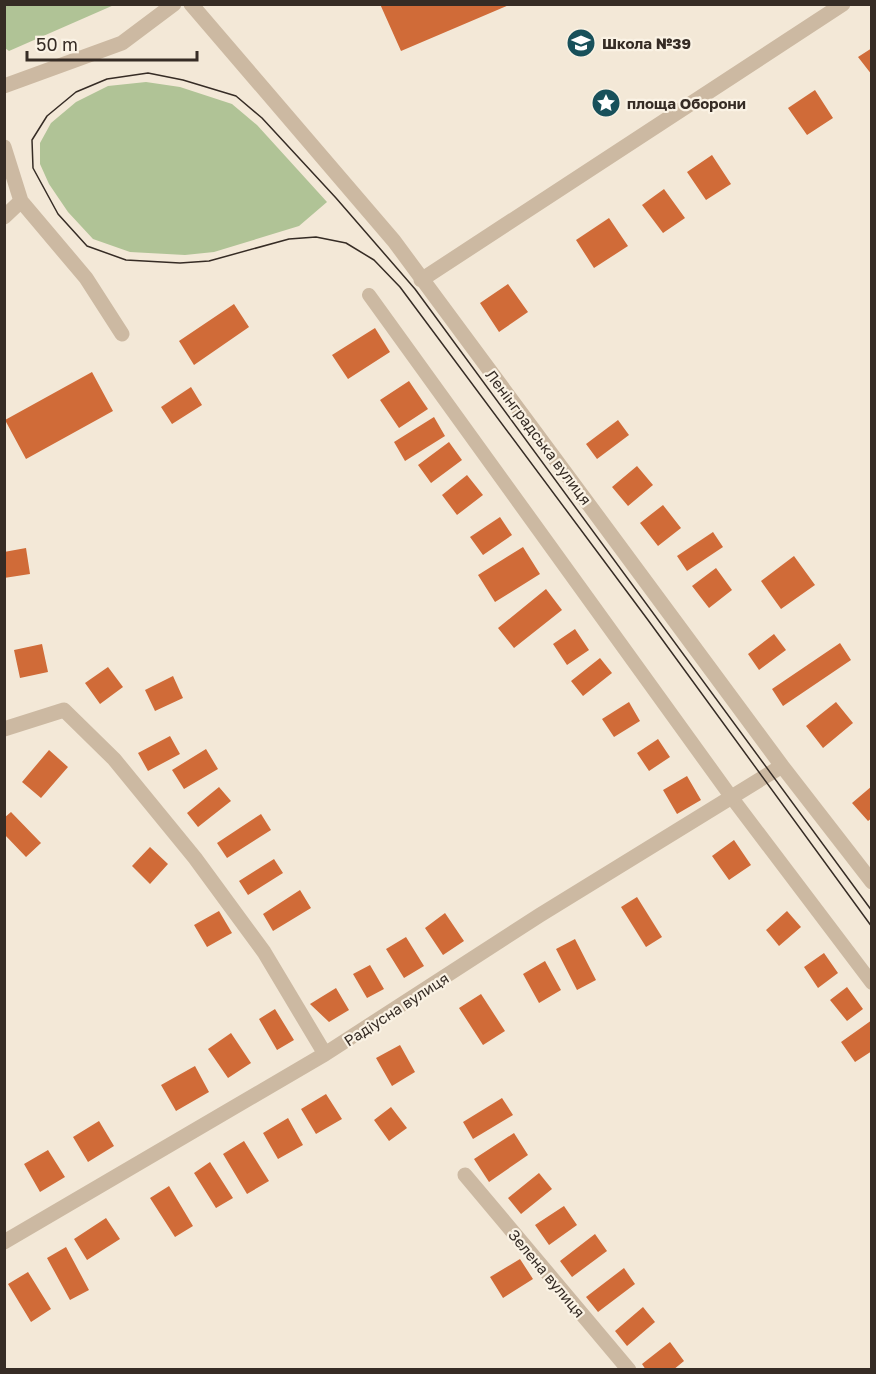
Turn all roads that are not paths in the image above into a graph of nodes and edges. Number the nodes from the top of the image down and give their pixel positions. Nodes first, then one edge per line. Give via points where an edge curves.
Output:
1 (174, 4) edge
2 (191, 4) edge
3 (843, 4) edge
4 (4, 86) edge
5 (4, 147) edge
6 (21, 201) junction
7 (4, 217) edge
8 (422, 280) junction
9 (369, 295) dead end
10 (122, 334) dead end
11 (4, 729) edge
12 (782, 766) junction
13 (732, 798) junction
14 (872, 882) edge
15 (872, 983) edge
16 (325, 1054) junction
17 (465, 1175) dead end
18 (4, 1242) edge
19 (629, 1370) edge

1 - 4 street via 122,43
2 - 8 street, Ленінградська вулиця via 394,241
3 - 8 street
5 - 6 street
6 - 7 street
6 - 10 street via 86,278
8 - 12 street, Ленінградська вулиця
9 - 13 lane
11 - 16 street via 64,710 114,759 195,858 264,952
12 - 13 street, Радіусна вулиця
12 - 14 street, Ленінградська вулиця
13 - 15 lane
13 - 16 street, Радіусна вулиця via 540,915
16 - 18 street, Радіусна вулиця
17 - 19 street, Зелена вулиця

